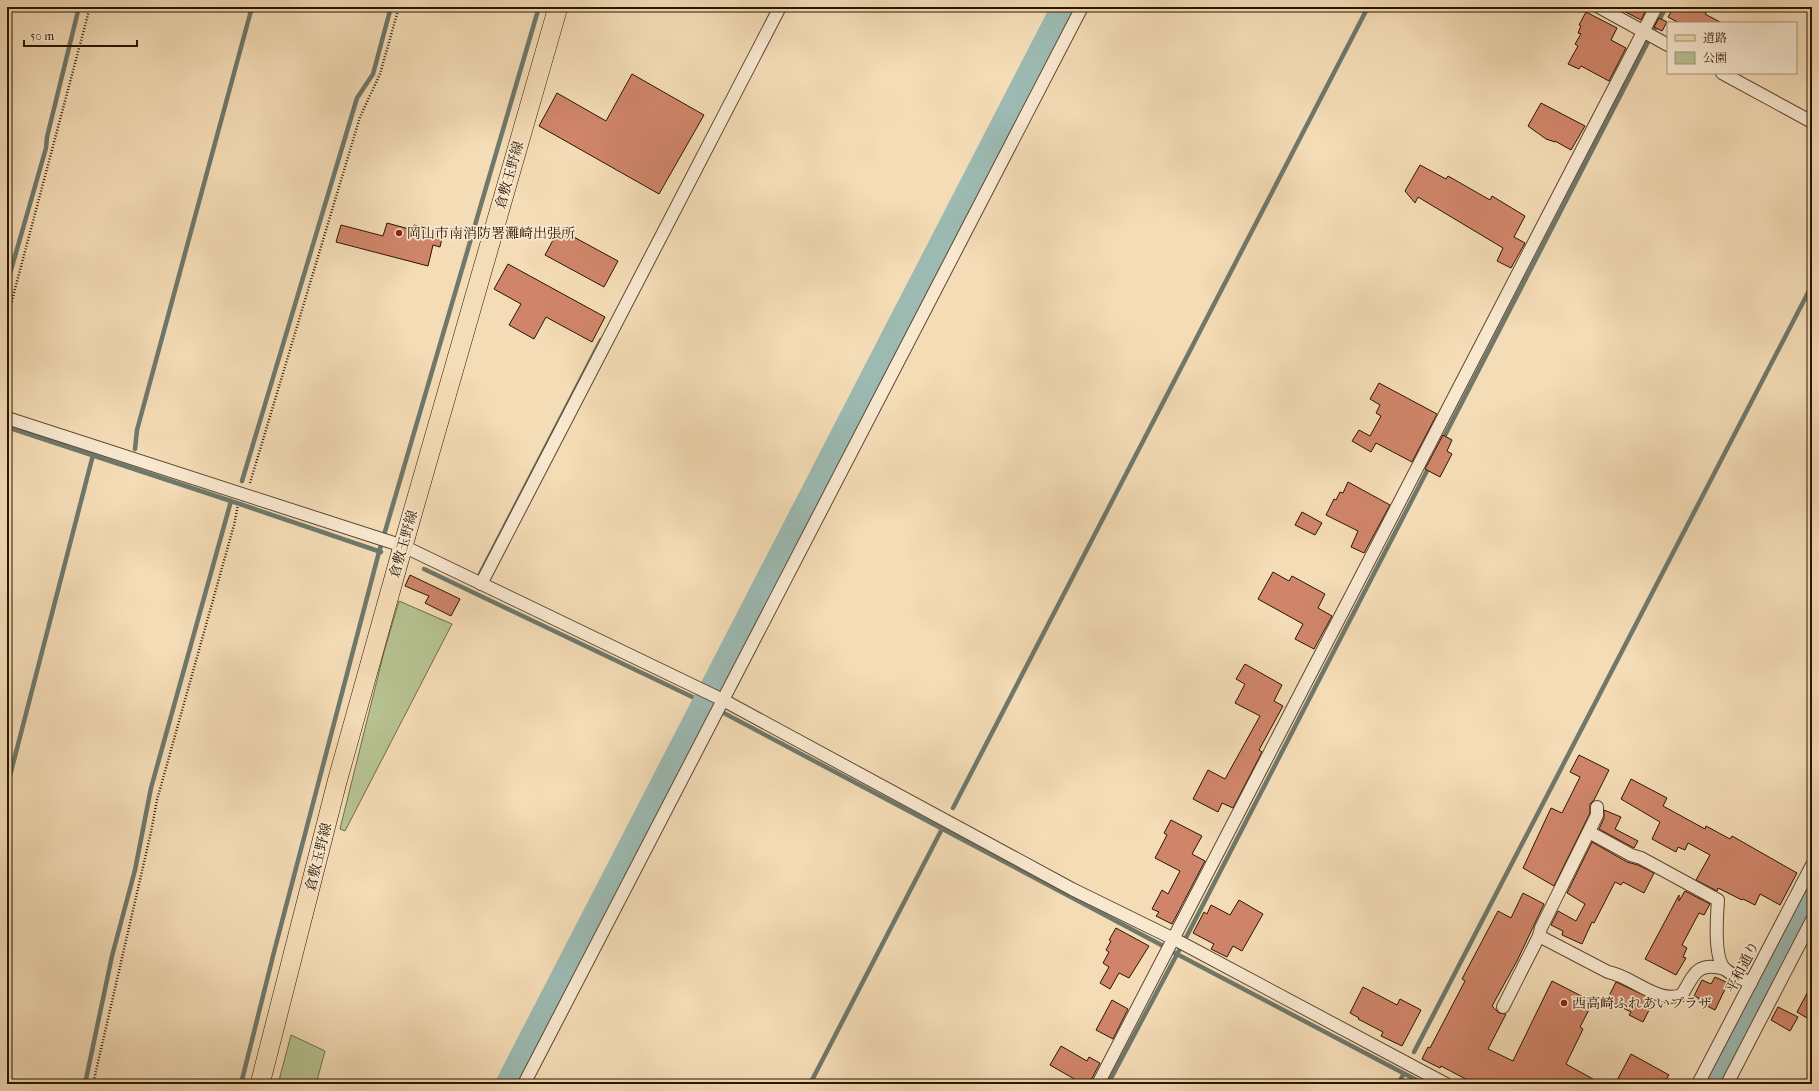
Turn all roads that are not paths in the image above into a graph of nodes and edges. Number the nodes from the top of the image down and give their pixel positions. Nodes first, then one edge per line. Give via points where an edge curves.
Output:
1 (558, 7) edge
2 (780, 7) edge
3 (1082, 7) edge
4 (1599, 7) edge
5 (1656, 7) edge
6 (1649, 34) junction
7 (1667, 44) edge
8 (1724, 74) edge
9 (1812, 122) edge
10 (7, 418) edge
11 (390, 541) junction
12 (481, 584) junction
13 (719, 704) junction
14 (1597, 807) dead end
15 (1589, 832) junction
16 (1812, 865) edge
17 (1812, 920) edge
18 (1539, 936) junction
19 (1175, 945) junction
20 (1725, 969) junction
21 (1750, 983) junction
22 (1503, 1007) dead end
23 (260, 1084) edge
24 (524, 1084) edge
25 (1098, 1084) edge
26 (1446, 1084) edge
27 (1698, 1084) edge
28 (1727, 1084) edge

1 - 11 main road, 倉敷玉野線
2 - 12 street
3 - 13 street
4 - 6 street
5 - 6 street
6 - 7 street
6 - 19 street
8 - 9 street
10 - 11 street
11 - 12 street
11 - 23 main road, 倉敷玉野線 via 337,782
12 - 13 street via 700,689
13 - 19 street
13 - 24 street
14 - 15 street via 1597,815
15 - 18 street via 1554,900
15 - 20 street via 1718,900 1716,929 1720,960
16 - 21 street, 平和通り
17 - 28 street
18 - 20 street via 1608,972 1668,996 1682,995 1695,973 1701,968 1708,966
18 - 22 street
19 - 25 street
19 - 26 street
20 - 21 street
21 - 27 street, 平和通り

